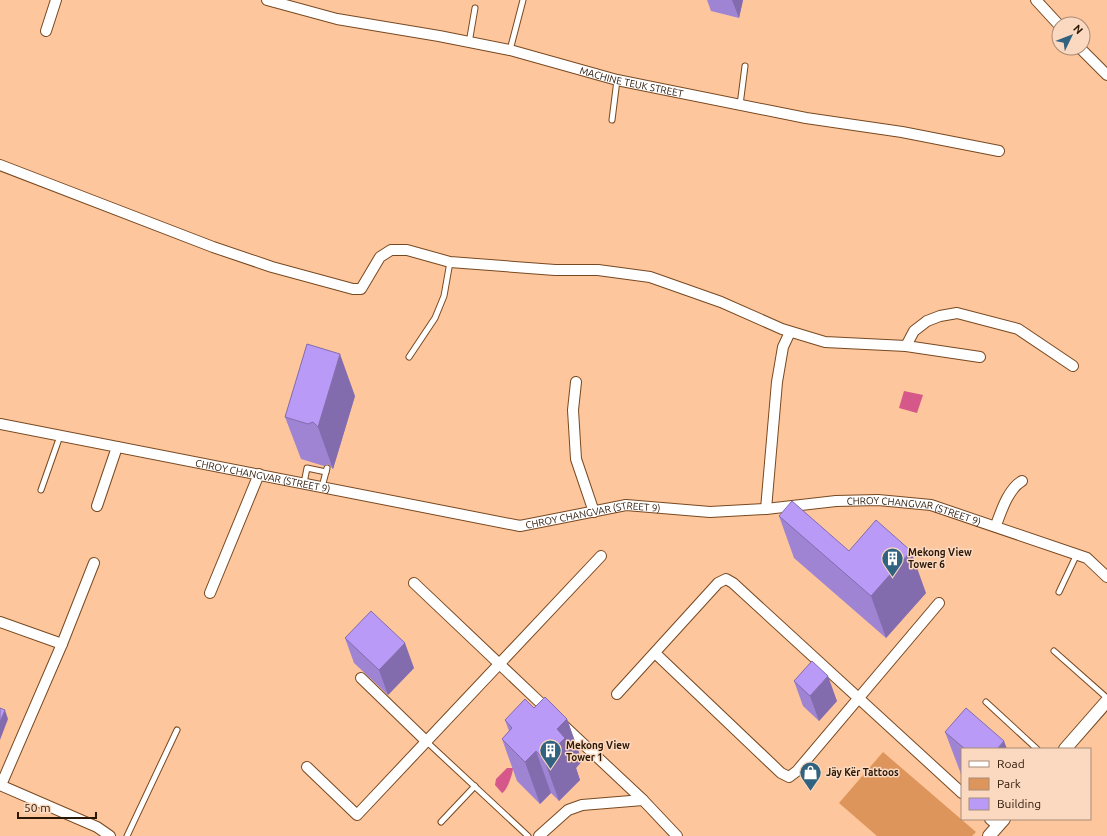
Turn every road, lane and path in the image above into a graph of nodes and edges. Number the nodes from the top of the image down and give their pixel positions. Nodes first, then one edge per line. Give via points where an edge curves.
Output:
1 (56, 0) edge
2 (267, 0) edge
3 (523, 0) edge
4 (1036, 0) edge
5 (476, 8) dead end
6 (1051, 16) edge
7 (46, 31) dead end
8 (469, 43) junction
9 (510, 50) junction
10 (1088, 56) edge
11 (745, 66) dead end
12 (1107, 75) edge
13 (617, 80) junction
14 (740, 105) junction
15 (612, 120) dead end
16 (999, 151) dead end
17 (0, 166) edge
18 (450, 262) junction
19 (790, 332) junction
20 (906, 346) junction
21 (409, 357) dead end
22 (980, 357) dead end
23 (1073, 366) dead end
24 (576, 382) dead end
25 (0, 424) edge
26 (60, 436) junction
27 (117, 447) junction
28 (259, 474) junction
29 (1022, 481) dead end
30 (304, 483) junction
31 (322, 487) junction
32 (41, 490) dead end
33 (97, 506) dead end
34 (766, 509) junction
35 (594, 512) junction
36 (996, 525) junction
37 (1077, 554) junction
38 (601, 556) dead end
39 (94, 562) dead end
40 (1107, 577) edge
41 (414, 583) dead end
42 (1059, 592) dead end
43 (210, 593) dead end
44 (939, 603) dead end
45 (0, 622) edge
46 (62, 644) junction
47 (1054, 652) dead end
48 (655, 653) junction
49 (500, 664) junction
50 (361, 678) dead end
51 (617, 694) dead end
52 (858, 697) junction
53 (1107, 698) edge
54 (1107, 701) edge
55 (986, 702) dead end
56 (177, 730) dead end
57 (427, 742) junction
58 (1036, 748) edge
59 (1066, 748) edge
60 (307, 767) dead end
61 (0, 785) edge
62 (475, 786) junction
63 (961, 792) edge
64 (643, 800) junction
65 (440, 822) dead end
66 (997, 822) edge
67 (110, 836) edge
68 (127, 836) edge
69 (528, 836) edge
70 (539, 836) edge
71 (677, 836) edge
72 (989, 836) edge

1 - 7 street
2 - 8 street, MACHINE TEUK STREET via 337,19
3 - 9 lane
4 - 6 street
5 - 8 lane
8 - 9 street, MACHINE TEUK STREET
9 - 13 street, MACHINE TEUK STREET
10 - 12 street
11 - 14 lane
13 - 14 street, MACHINE TEUK STREET
13 - 15 lane
14 - 16 street, MACHINE TEUK STREET
17 - 18 street via 228,252 353,289 361,288 380,257 391,250 407,250
18 - 19 street via 555,270 598,270 650,277 721,302
18 - 21 lane via 444,296 435,318
19 - 20 street via 825,342
19 - 34 street via 782,347 777,382
20 - 22 street
20 - 23 street via 914,331 927,321 957,313 1018,329
24 - 35 street via 573,410 576,459
25 - 26 street, CHROY CHANGVAR (STREET 9)
26 - 27 street, CHROY CHANGVAR (STREET 9)
26 - 32 lane
27 - 28 street, CHROY CHANGVAR (STREET 9)
27 - 33 street
28 - 30 street, CHROY CHANGVAR (STREET 9)
28 - 43 street
29 - 36 street via 1017,484 1006,502
30 - 31 street, CHROY CHANGVAR (STREET 9)
30 - 31 lane via 307,468 327,470
31 - 35 street, CHROY CHANGVAR (STREET 9) via 520,526
34 - 35 street, CHROY CHANGVAR (STREET 9) via 710,512 632,504
34 - 36 street, CHROY CHANGVAR (STREET 9) via 836,501 878,500 931,505
36 - 37 street, CHROY CHANGVAR (STREET 9)
37 - 40 street, CHROY CHANGVAR (STREET 9) via 1087,558
37 - 42 lane
38 - 49 street
39 - 46 street
41 - 49 street
44 - 52 street
45 - 46 street
46 - 61 street
47 - 53 lane
48 - 51 street
48 - 52 street via 718,583 726,579
48 - 52 street via 781,773 789,777 797,771
49 - 57 street
49 - 64 street
50 - 57 street
52 - 63 street
54 - 59 street
55 - 58 lane
56 - 68 lane
57 - 60 street via 357,815
57 - 62 lane
61 - 67 street via 97,827
62 - 65 lane
62 - 69 lane
64 - 70 street via 582,805 568,810
64 - 71 street
66 - 72 street

